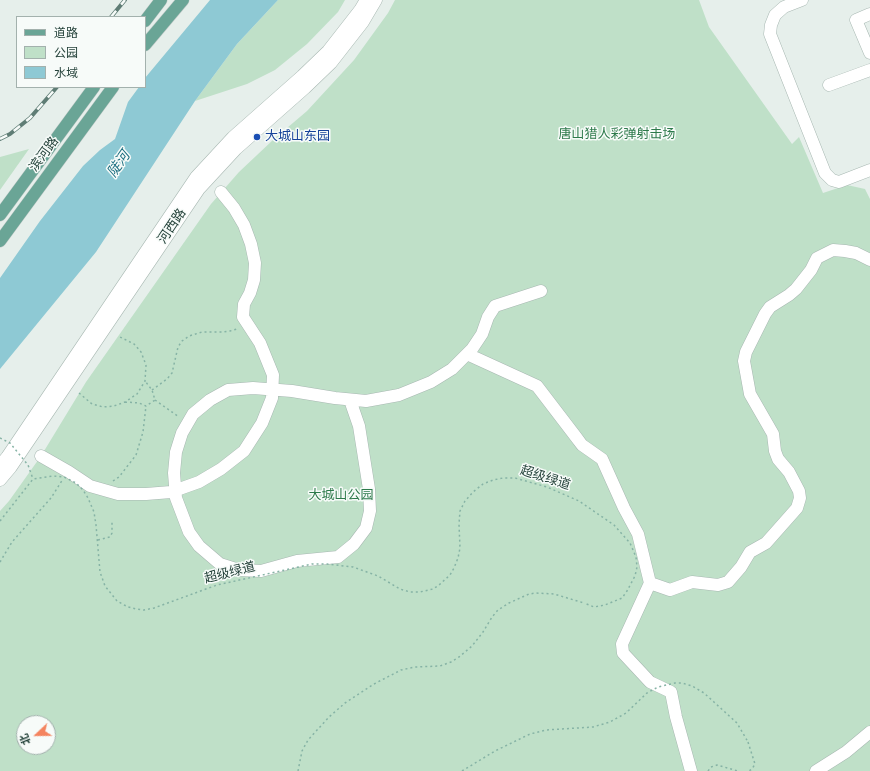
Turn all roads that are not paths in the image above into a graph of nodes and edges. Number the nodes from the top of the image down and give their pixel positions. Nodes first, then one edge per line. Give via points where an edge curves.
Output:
1 (161, 0) edge
2 (183, 0) edge
3 (366, 0) edge
4 (376, 0) edge
5 (802, 0) edge
6 (870, 14) edge
7 (146, 20) edge
8 (146, 44) edge
9 (870, 53) edge
10 (870, 70) edge
11 (829, 85) dead end
12 (93, 88) edge
13 (112, 88) edge
14 (870, 170) edge
15 (221, 192) dead end
16 (0, 215) edge
17 (0, 241) edge
18 (870, 260) edge
19 (541, 291) dead end
20 (467, 354) junction
21 (350, 400) junction
22 (41, 456) dead end
23 (0, 466) edge
24 (0, 480) edge
25 (650, 583) junction
26 (870, 732) edge
27 (690, 771) edge
28 (816, 771) edge

1 - 7 main road
2 - 8 main road
3 - 23 street, 河西路 via 328,51 233,137 196,177
4 - 24 street, 河西路 via 363,22 331,63 236,149 199,189
5 - 14 street via 784,8 775,16 770,34 825,173 832,180 839,182
6 - 9 street via 856,20
10 - 11 street
12 - 16 main road, 滨河路
13 - 17 main road, 滨河路
15 - 22 street via 244,225 251,244 255,263 254,280 244,304 243,317 260,343 273,375 272,398 262,423 244,451 199,482 172,492 118,494 90,486
18 - 25 street via 856,253 833,250 817,258 796,288 770,307 746,352 744,361 750,394 773,434 778,459 799,490 797,508 766,543 750,552 728,582 718,585 692,582 670,590
19 - 20 street via 495,306 482,334
20 - 21 street via 452,369 431,382 399,395 366,401
20 - 25 street via 537,386 582,445 602,459 638,534
21 - 21 street via 359,426 367,468 370,511 366,528 354,544 338,557 297,561 261,571 239,570 220,564 199,546 188,532 176,498 174,473 176,452 182,433 193,414 228,390 254,388 292,391
25 - 27 street via 622,644 623,653 650,682 671,692
26 - 28 street via 846,752

